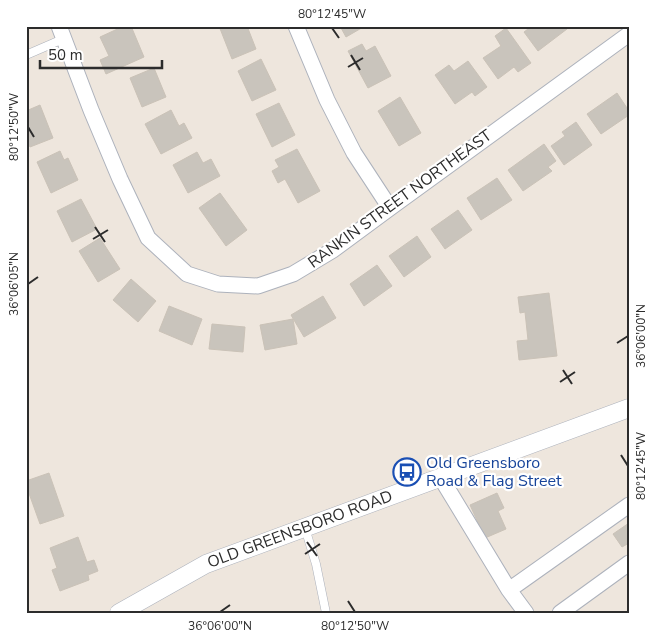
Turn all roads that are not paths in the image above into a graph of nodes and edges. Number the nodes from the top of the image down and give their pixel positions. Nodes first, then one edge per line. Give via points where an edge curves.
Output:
1 (296, 26) edge
2 (61, 33) edge
3 (629, 34) edge
4 (26, 55) edge
5 (390, 208) junction
6 (629, 408) edge
7 (441, 478) junction
8 (629, 505) edge
9 (305, 528) junction
10 (629, 564) edge
11 (509, 590) junction
12 (119, 613) edge
13 (326, 613) edge
14 (526, 613) edge
15 (560, 613) edge

1 - 5 street via 326,100 354,153
2 - 4 lane
2 - 5 street, RANKIN STREET NORTHEAST via 90,110 148,238 188,274 218,284 258,286 293,274 334,250
3 - 5 street, RANKIN STREET NORTHEAST
6 - 7 street, OLD GREENSBORO ROAD
7 - 9 street, OLD GREENSBORO ROAD
7 - 11 street
8 - 11 street
9 - 12 street, OLD GREENSBORO ROAD via 206,564
9 - 13 lane
10 - 15 street
11 - 14 street

